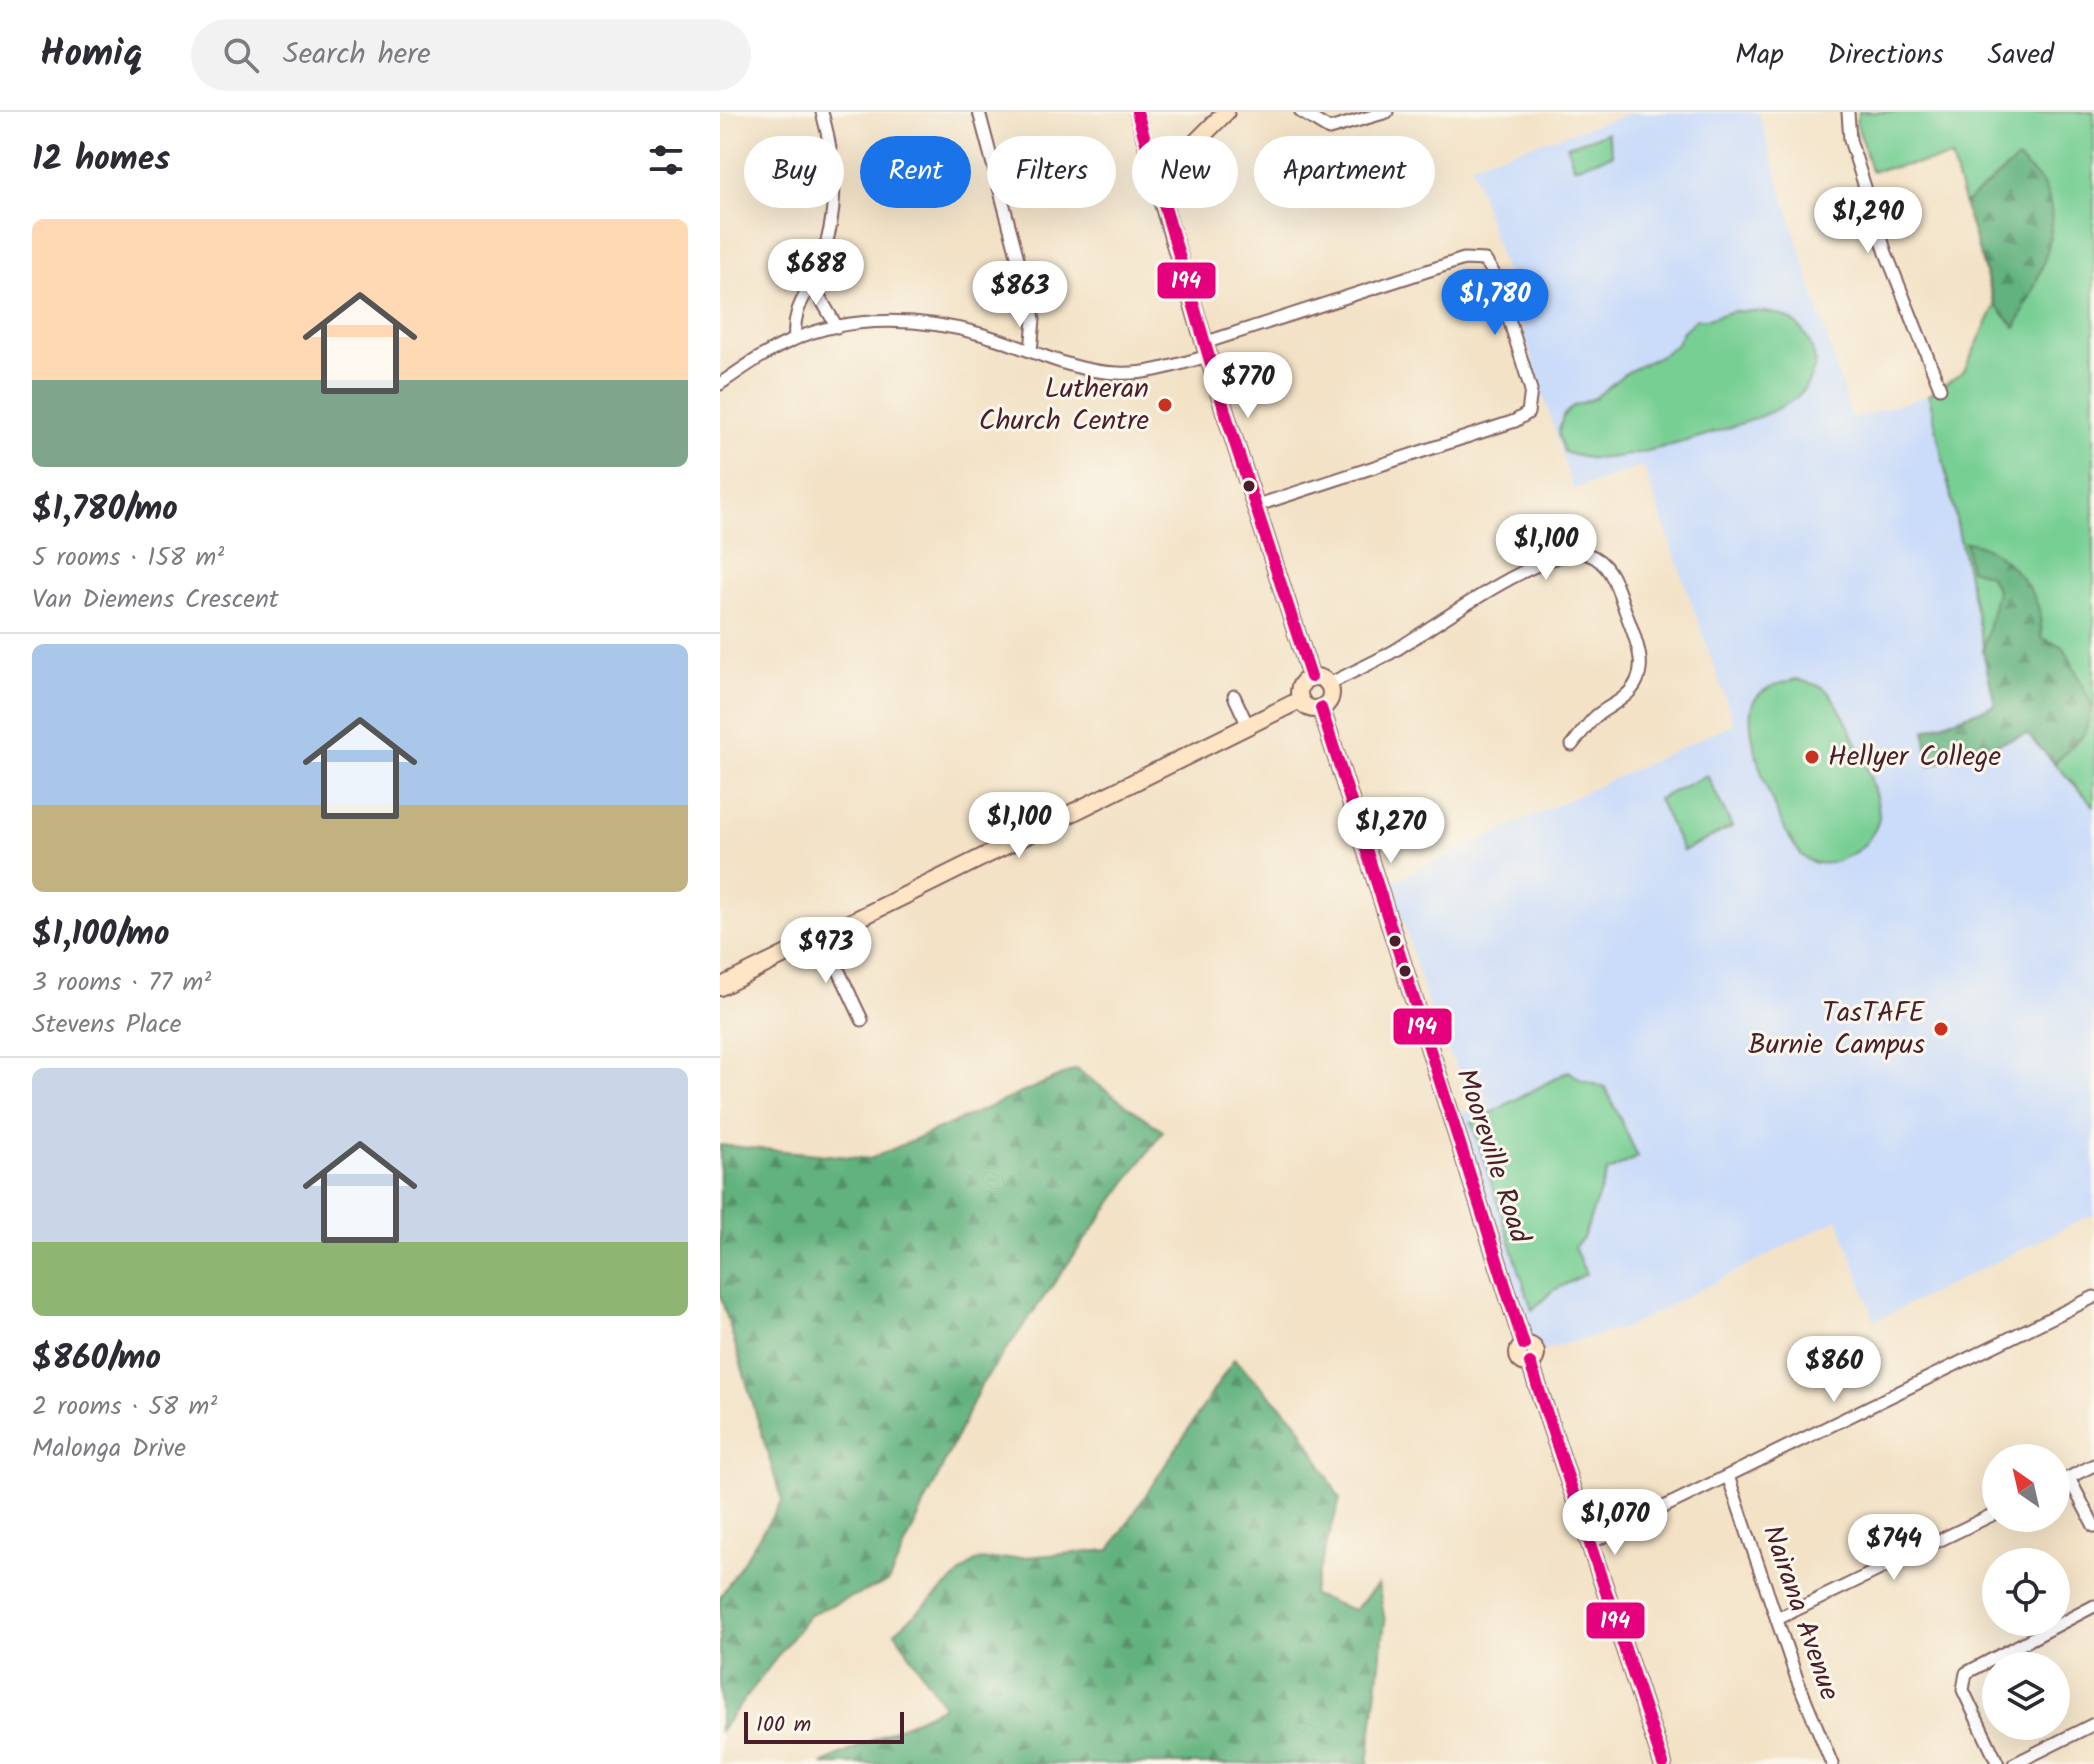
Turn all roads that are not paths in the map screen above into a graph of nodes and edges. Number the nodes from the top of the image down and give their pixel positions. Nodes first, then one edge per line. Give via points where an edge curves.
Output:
1 (822, 112) edge
2 (979, 112) edge
3 (1137, 112) edge
4 (1226, 112) edge
5 (1301, 112) edge
6 (1387, 112) edge
7 (1848, 112) edge
8 (1144, 136) edge
9 (1202, 136) edge
10 (1164, 208) edge
11 (816, 272) junction
12 (837, 327) junction
13 (795, 338) junction
14 (1206, 350) junction
15 (1031, 351) junction
16 (720, 384) edge
17 (1940, 388) dead end
18 (1255, 506) junction
19 (1311, 677) junction
20 (1329, 684) junction
21 (1234, 696) dead end
22 (1300, 700) junction
23 (1321, 708) junction
24 (1248, 726) junction
25 (1572, 745) dead end
26 (822, 935) junction
27 (720, 987) edge
28 (862, 1020) dead end
29 (2094, 1297) edge
30 (2094, 1465) edge
31 (1728, 1476) junction
32 (2070, 1477) edge
33 (2070, 1480) edge
34 (1982, 1520) edge
35 (2094, 1526) edge
36 (1590, 1543) junction
37 (2094, 1606) edge
38 (1777, 1619) junction
39 (2094, 1724) edge
40 (1663, 1764) edge
41 (1832, 1764) edge
42 (1998, 1764) edge
43 (2014, 1764) edge

1 - 11 street via 832,149 834,216
2 - 15 street via 1034,319
3 - 8 street
4 - 9 main road
5 - 6 street via 1329,129
7 - 17 street via 1850,140 1886,253
10 - 14 main road
11 - 12 street via 819,296
11 - 13 street via 800,298
12 - 13 street
12 - 15 street via 916,323 983,334
13 - 16 street
14 - 15 street via 1164,368 1119,373 1074,367
14 - 18 main road
14 - 18 street via 1464,259 1485,260 1496,277 1531,390 1528,413
18 - 19 main road
19 - 20 main road
19 - 22 main road via 1302,684
20 - 23 main road via 1331,698
20 - 25 street via 1539,566 1567,554 1589,555 1607,568 1616,584 1640,651 1641,670 1634,688 1595,717
21 - 24 street
22 - 23 main road via 1311,709
22 - 24 main road
23 - 36 main road, Mooreville Road via 1524,1345 1536,1352 1530,1363
24 - 26 main road
26 - 27 main road
26 - 28 street
29 - 31 street
30 - 32 street
31 - 36 street
31 - 38 street, Nairana Avenue
33 - 35 street
34 - 38 street
36 - 40 main road, Mooreville Road
37 - 42 street via 1966,1673 1963,1690
38 - 41 street, Nairana Avenue
39 - 43 street

